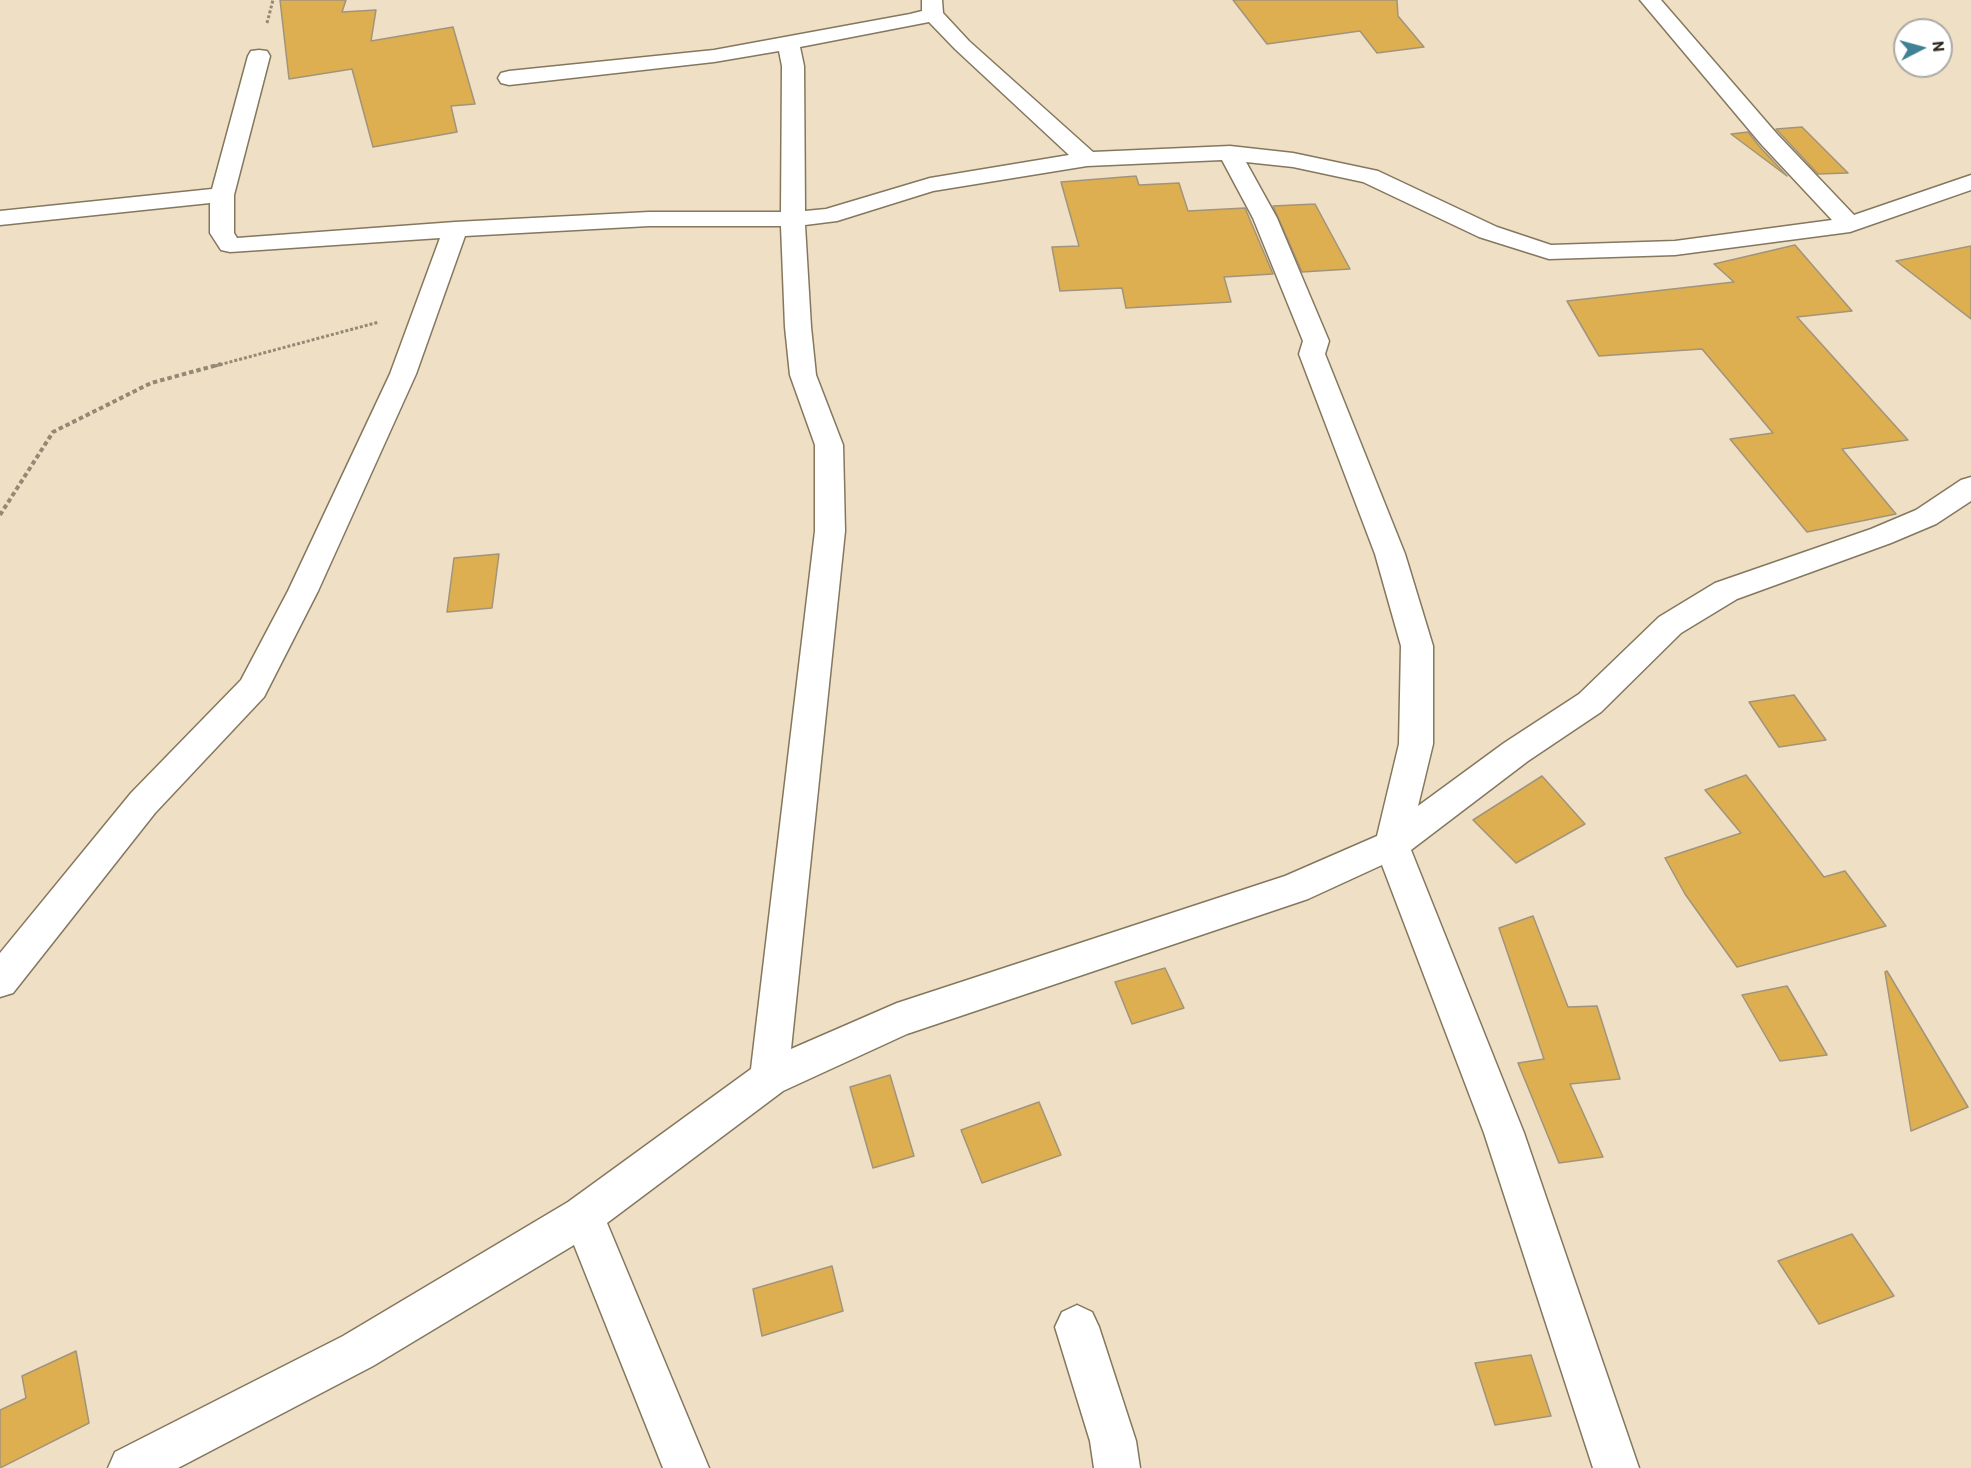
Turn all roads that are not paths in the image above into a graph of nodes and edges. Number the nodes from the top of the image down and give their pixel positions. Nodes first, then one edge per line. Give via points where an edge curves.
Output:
1 (1650, 0) edge
2 (933, 7) edge
3 (788, 42) junction
4 (259, 56) dead end
5 (509, 78) dead end
6 (1230, 153) junction
7 (1087, 159) junction
8 (1971, 182) edge
9 (222, 195) junction
10 (0, 218) edge
11 (793, 219) junction
12 (1850, 225) junction
13 (455, 229) junction
14 (1971, 487) edge
15 (1392, 845) junction
16 (0, 981) edge
17 (769, 1078) junction
18 (583, 1216) junction
19 (1077, 1327) dead end
20 (131, 1468) edge
21 (686, 1468) edge
22 (1117, 1468) edge
23 (1616, 1468) edge

1 - 12 street via 1769,139
2 - 3 street via 913,20
2 - 7 street via 962,45
3 - 5 street via 714,56
3 - 11 street via 793,66
4 - 9 street
6 - 7 street
6 - 12 street via 1293,160 1370,176 1488,231 1549,252 1675,248
6 - 15 street via 1265,218 1316,341 1312,354 1390,554 1416,646 1416,744
7 - 11 street via 930,185 828,216
8 - 12 street
9 - 10 street
9 - 13 street via 222,233 230,245
11 - 13 street via 649,219
11 - 17 street via 803,375 829,445 830,531
13 - 16 street via 403,374 254,688 143,803
14 - 15 street via 1926,517 1716,596 1671,625 1590,703
15 - 17 street via 1295,888 897,1020
15 - 23 street via 1504,1133
17 - 18 street
18 - 20 street via 358,1351
18 - 21 street
19 - 22 street via 1113,1441

